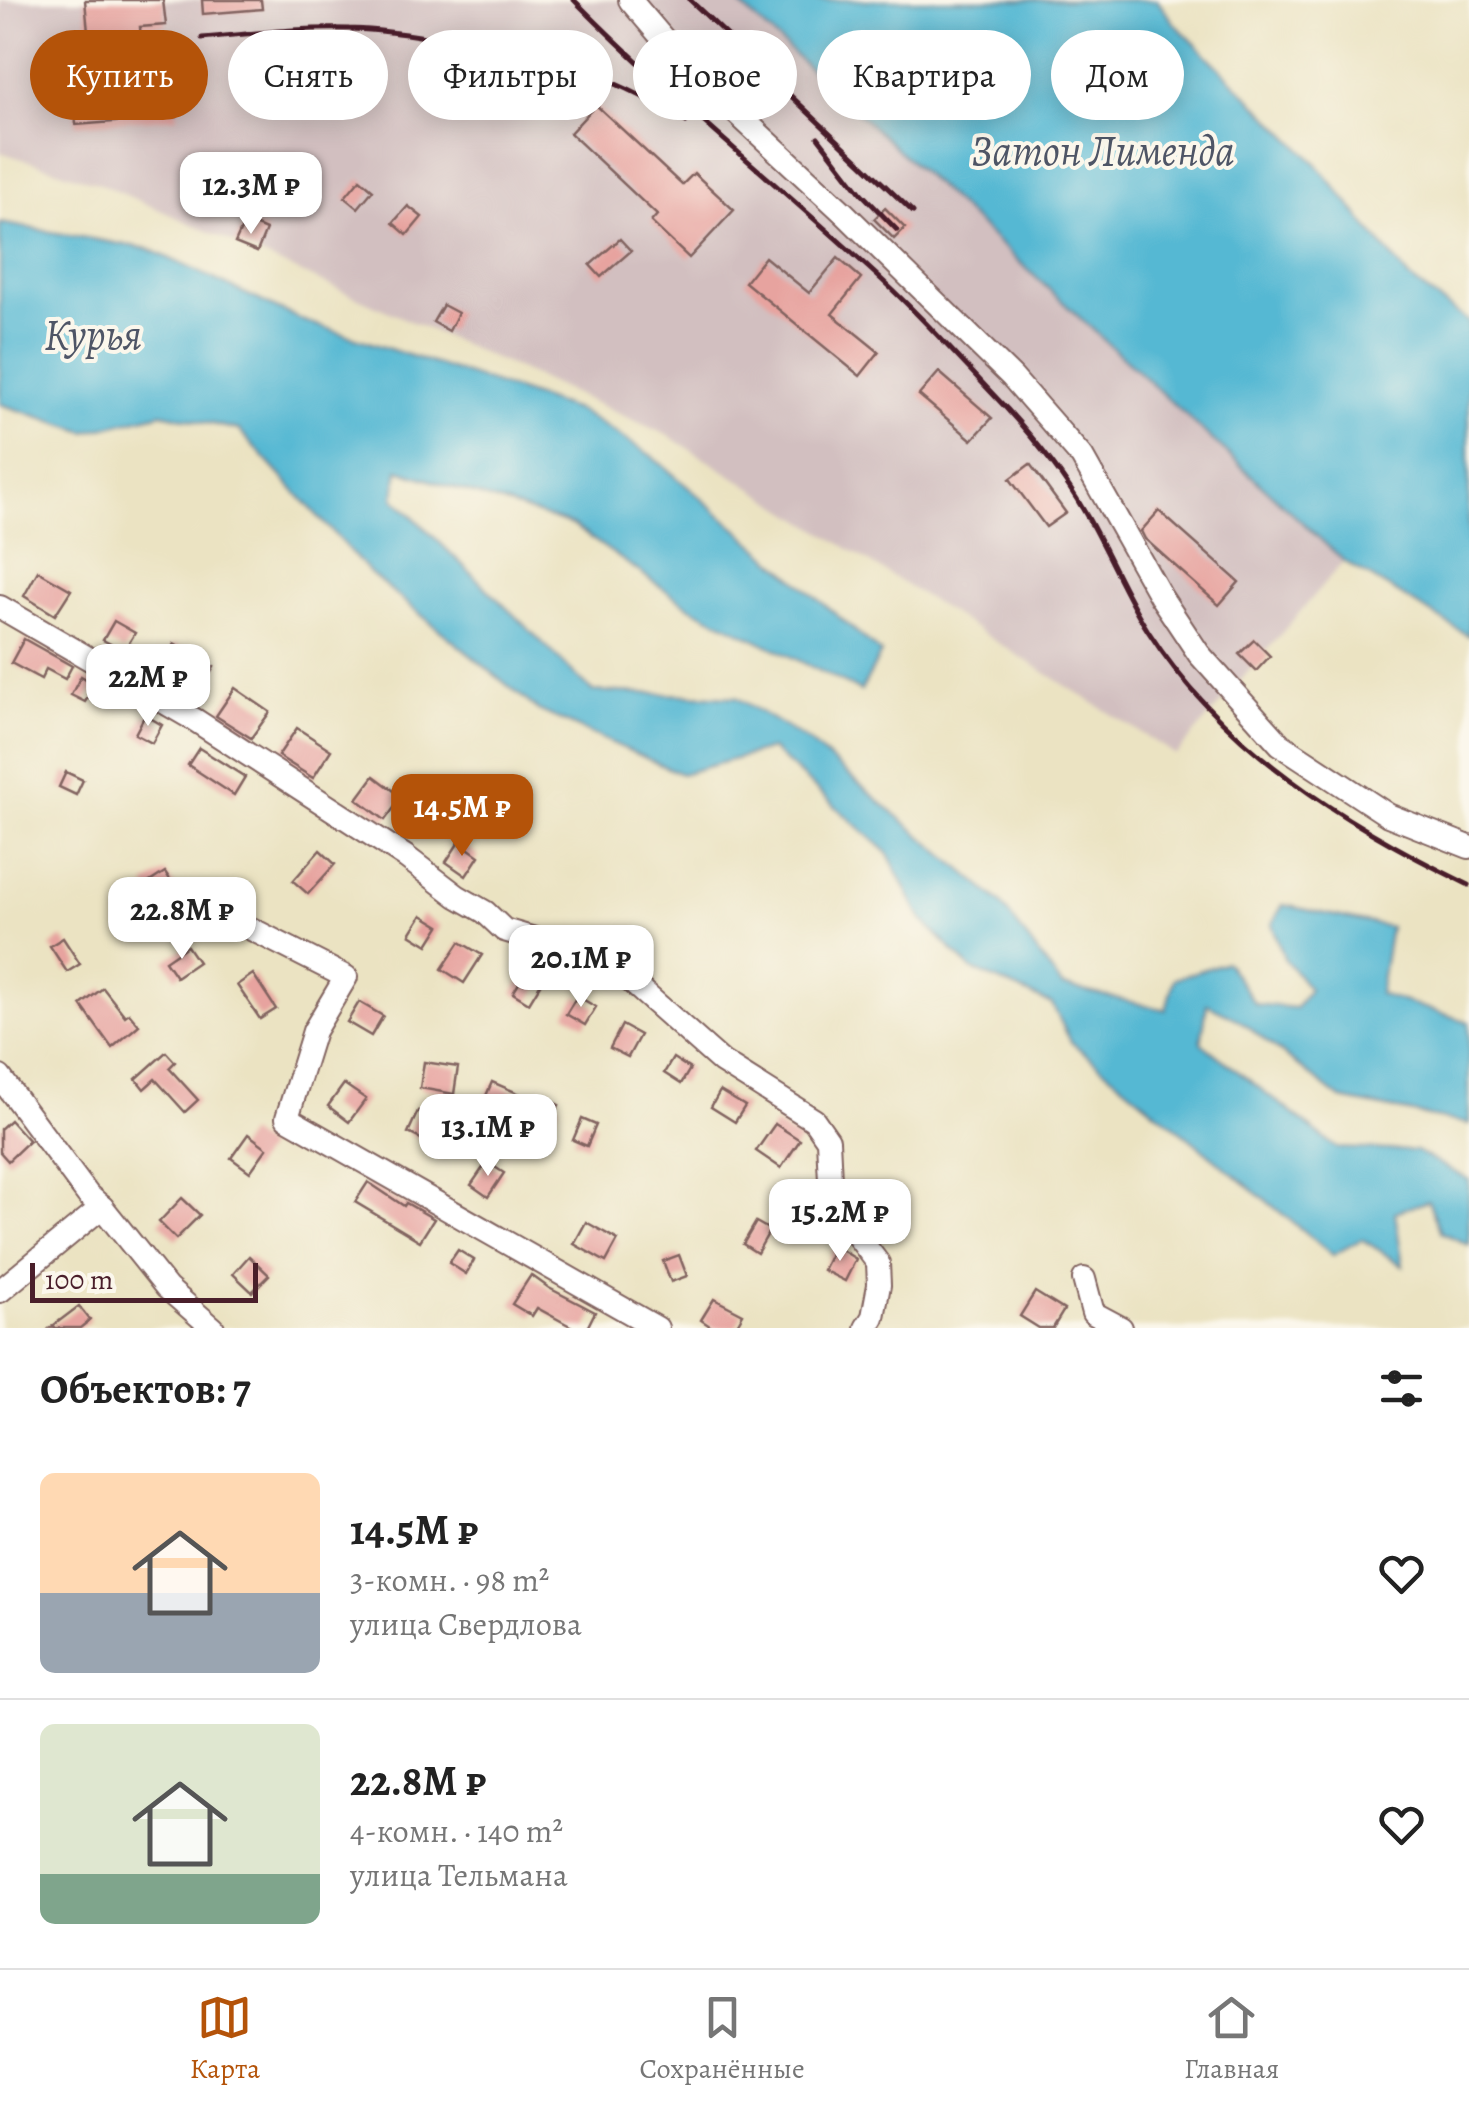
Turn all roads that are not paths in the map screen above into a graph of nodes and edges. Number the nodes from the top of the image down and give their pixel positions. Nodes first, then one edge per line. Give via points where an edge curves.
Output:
1 (630, 0) edge
2 (0, 607) edge
3 (1469, 847) edge
4 (204, 904) dead end
5 (0, 1077) edge
6 (102, 1207) junction
7 (1084, 1279) dead end
8 (0, 1291) edge
9 (213, 1328) edge
10 (657, 1328) edge
11 (866, 1328) edge
12 (1121, 1328) edge

1 - 3 street via 687,67 1012,378 1070,444 1199,654 1280,744 1388,815
2 - 11 street via 195,720 406,857 504,930 626,977 722,1062 814,1120 828,1140 831,1201 878,1263
4 - 10 street via 346,977 314,1031 287,1118
5 - 6 street
6 - 8 street
6 - 9 street via 167,1288
7 - 12 street via 1093,1313

